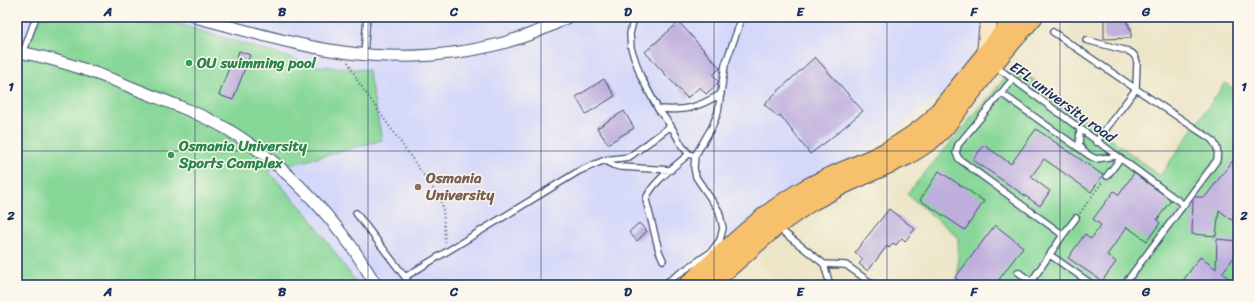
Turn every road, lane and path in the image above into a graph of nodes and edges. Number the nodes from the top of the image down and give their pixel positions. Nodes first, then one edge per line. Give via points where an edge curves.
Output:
1 (36, 17) edge
2 (195, 17) edge
3 (367, 17) edge
4 (568, 17) edge
5 (634, 17) edge
6 (741, 17) edge
7 (990, 17) edge
8 (1001, 17) edge
9 (1015, 17) edge
10 (1034, 17) edge
11 (1053, 32) dead end
12 (1086, 40) dead end
13 (20, 52) edge
14 (344, 52) junction
15 (364, 54) junction
16 (989, 60) junction
17 (1012, 80) junction
18 (1136, 89) junction
19 (1001, 93) junction
20 (722, 94) junction
21 (658, 109) junction
22 (671, 126) junction
23 (1080, 130) junction
24 (1096, 142) junction
25 (1083, 151) junction
26 (689, 154) junction
27 (695, 156) junction
28 (1118, 157) junction
29 (605, 160) junction
30 (671, 170) junction
31 (1105, 178) joint
32 (1184, 205) junction
33 (356, 213) dead end
34 (1078, 216) joint
35 (776, 226) junction
36 (1063, 235) junction
37 (446, 252) junction
38 (1050, 255) junction
39 (663, 260) dead end
40 (824, 264) junction
41 (1018, 272) dead end
42 (405, 277) junction
43 (667, 282) dead end
44 (1032, 284) edge
45 (376, 285) edge
46 (410, 285) edge
47 (686, 285) edge
48 (710, 285) edge
49 (830, 285) edge
50 (874, 285) edge
51 (1094, 285) edge
52 (1124, 285) edge

1 - 13 lane
2 - 14 street via 290,42
3 - 15 lane
4 - 15 street via 506,42 470,50 430,55
5 - 21 lane via 630,48 641,77
6 - 20 lane via 725,65
7 - 16 main road via 987,31
8 - 16 main road
9 - 16 main road
10 - 16 main road
11 - 18 lane
12 - 18 lane via 1132,53 1137,62
13 - 45 street via 56,60 116,81 226,128 287,173 352,247
14 - 15 street
14 - 37 path via 359,83 439,197 443,207
16 - 17 lane, EFL university road
16 - 35 main road via 948,125 930,142 908,156 810,203
16 - 47 main road via 921,129 885,152 818,181 767,213
17 - 19 lane
17 - 23 lane, EFL university road
18 - 24 lane
18 - 32 lane via 1211,139 1216,145 1217,160
19 - 25 lane
19 - 36 lane via 958,145 957,156
20 - 21 lane via 689,109
20 - 27 lane via 712,127
21 - 22 lane
22 - 26 lane
22 - 29 lane via 629,157
23 - 24 lane, EFL university road
23 - 25 lane via 1079,145
24 - 28 lane, EFL university road
25 - 28 lane via 1096,158
26 - 27 lane
26 - 30 lane
27 - 43 lane via 696,177 719,211 723,228 720,240 710,252
28 - 31 lane
28 - 32 lane, EFL university road
29 - 30 lane via 620,167
29 - 37 lane via 579,171
30 - 39 lane via 652,187 646,200
31 - 34 path
32 - 52 lane
33 - 42 lane
34 - 36 lane
35 - 40 lane
35 - 48 main road
36 - 38 lane
37 - 42 lane
38 - 44 lane
38 - 51 lane
40 - 49 lane
40 - 50 lane via 846,265
41 - 44 lane
42 - 46 lane

